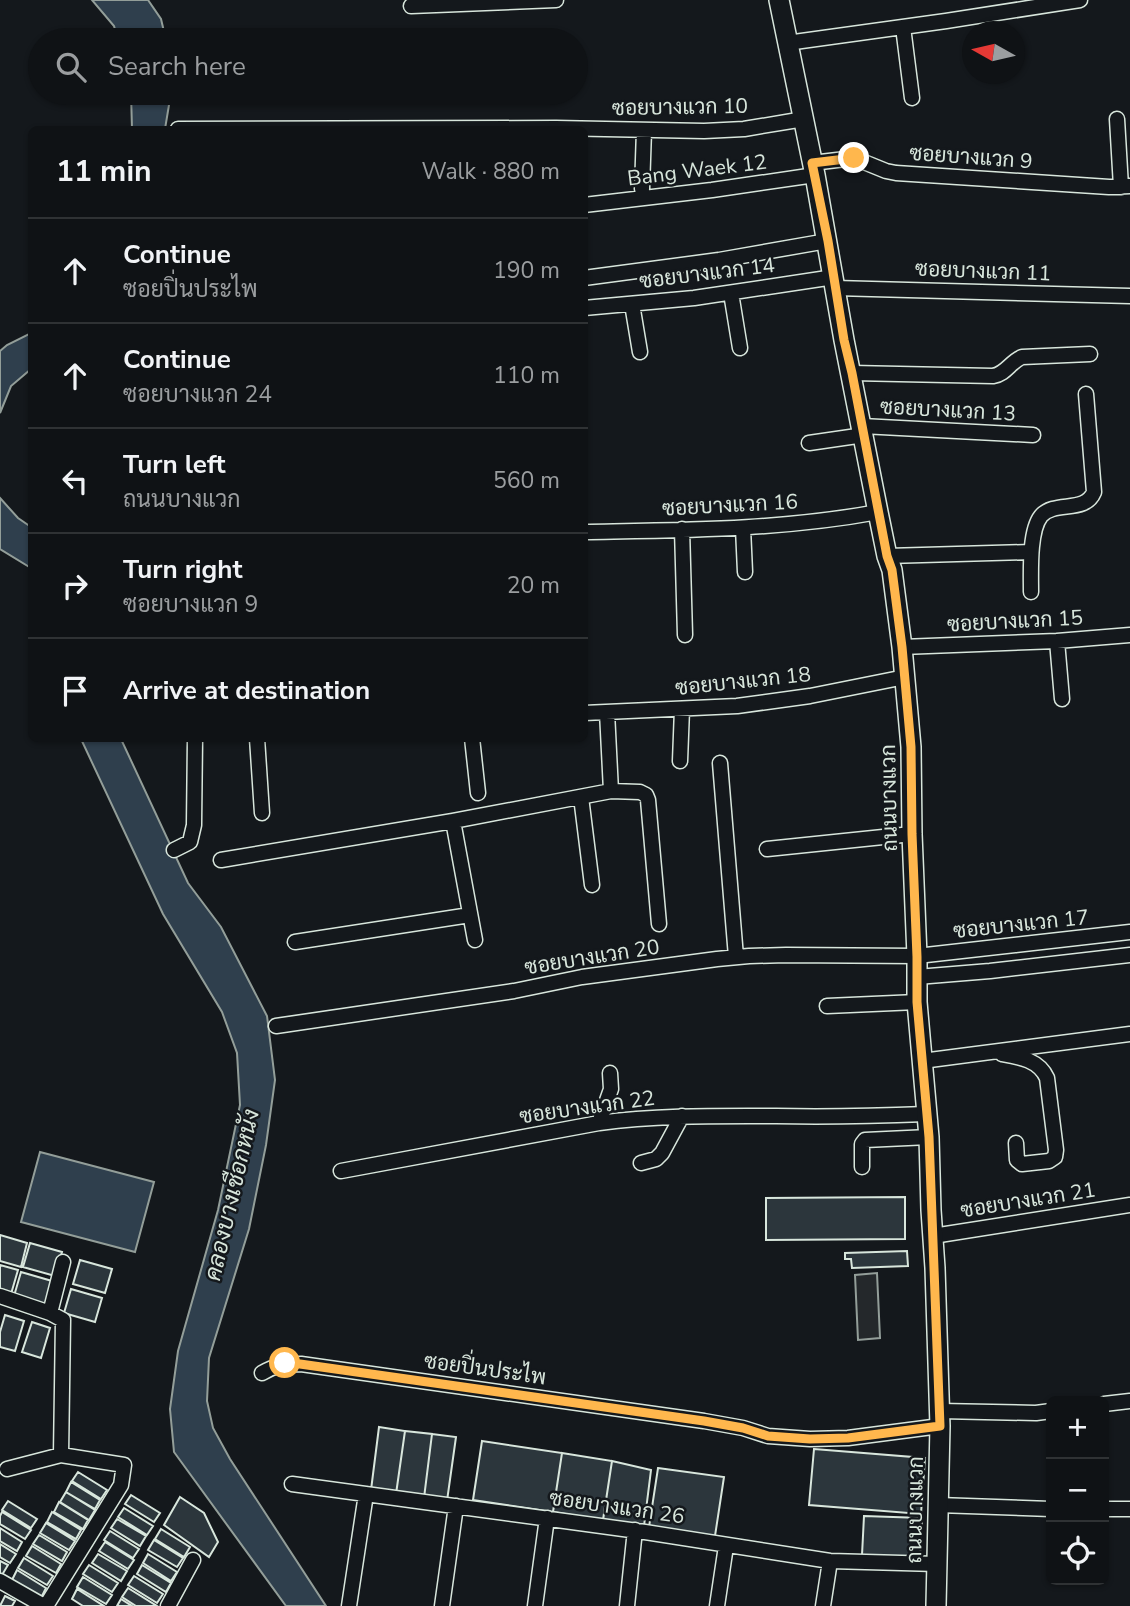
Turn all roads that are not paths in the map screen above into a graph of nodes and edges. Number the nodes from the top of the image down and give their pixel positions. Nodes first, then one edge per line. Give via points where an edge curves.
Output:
1 (556, 0) edge
2 (779, 0) edge
3 (1080, 0) edge
4 (411, 6) dead end
5 (903, 27) junction
6 (787, 43) junction
7 (912, 98) dead end
8 (804, 119) junction
9 (1117, 119) dead end
10 (588, 129) edge
11 (644, 130) junction
12 (814, 169) junction
13 (1125, 187) edge
14 (642, 189) dead end
15 (588, 205) edge
16 (828, 241) junction
17 (588, 277) edge
18 (834, 283) junction
19 (731, 293) junction
20 (1130, 296) edge
21 (632, 304) junction
22 (588, 308) edge
23 (740, 348) dead end
24 (640, 352) dead end
25 (1090, 354) dead end
26 (852, 373) junction
27 (1086, 394) dead end
28 (863, 431) junction
29 (1033, 435) dead end
30 (809, 443) dead end
31 (878, 512) junction
32 (743, 528) junction
33 (682, 530) junction
34 (588, 532) edge
35 (1031, 552) junction
36 (887, 556) junction
37 (745, 572) dead end
38 (1031, 592) dead end
39 (685, 635) dead end
40 (1130, 635) edge
41 (1057, 641) junction
42 (902, 647) junction
43 (905, 677) junction
44 (1062, 699) dead end
45 (682, 709) junction
46 (607, 712) junction
47 (588, 713) edge
48 (195, 742) edge
49 (257, 742) edge
50 (472, 742) edge
51 (680, 761) dead end
52 (720, 763) dead end
53 (611, 791) junction
54 (478, 793) dead end
55 (581, 797) junction
56 (262, 813) dead end
57 (453, 821) junction
58 (912, 834) junction
59 (768, 849) dead end
60 (174, 850) dead end
61 (221, 860) dead end
62 (592, 885) dead end
63 (470, 915) junction
64 (659, 924) dead end
65 (1130, 932) edge
66 (475, 940) dead end
67 (295, 942) dead end
68 (1130, 955) edge
69 (736, 957) junction
70 (917, 957) junction
71 (917, 977) junction
72 (917, 1002) junction
73 (827, 1006) dead end
74 (276, 1026) dead end
75 (1130, 1034) edge
76 (992, 1053) junction
77 (922, 1061) junction
78 (610, 1073) dead end
79 (926, 1114) junction
80 (682, 1116) junction
81 (599, 1123) junction
82 (929, 1137) junction
83 (1016, 1143) dead end
84 (641, 1163) dead end
85 (862, 1167) dead end
86 (341, 1171) dead end
87 (1130, 1205) edge
88 (933, 1236) junction
89 (63, 1262) dead end
90 (0, 1296) edge
91 (50, 1313) junction
92 (262, 1373) dead end
93 (1130, 1401) edge
94 (1109, 1403) edge
95 (1046, 1412) edge
96 (940, 1418) junction
97 (61, 1455) junction
98 (2, 1472) edge
99 (292, 1484) dead end
100 (366, 1494) junction
101 (938, 1505) junction
102 (456, 1506) junction
103 (1046, 1509) edge
104 (1109, 1509) edge
105 (1130, 1509) edge
106 (547, 1518) junction
107 (635, 1531) junction
108 (726, 1546) junction
109 (193, 1560) dead end
110 (830, 1561) junction
111 (937, 1564) junction
112 (0, 1581) edge
113 (45, 1606) edge
114 (168, 1606) edge
115 (349, 1606) edge
116 (442, 1606) edge
117 (535, 1606) edge
118 (627, 1606) edge
119 (717, 1606) edge
120 (823, 1606) edge
121 (936, 1606) edge

1 - 4 street
2 - 6 main road, ถนนบางแวก
3 - 5 street
5 - 6 street
5 - 7 street
6 - 8 main road, ถนนบางแวก
8 - 11 street, ซอยบางแวก 10 via 717,131
8 - 12 main road, ถนนบางแวก
9 - 13 street
10 - 11 street, ซอยบางแวก 10
11 - 14 street
12 - 13 street, ซอยบางแวก 9 via 854,158 896,173
12 - 15 street, Bang Waek 12 via 712,190
12 - 16 main road, ถนนบางแวก
16 - 17 street
16 - 18 main road, ถนนบางแวก
18 - 19 street, ซอยบางแวก 14
18 - 20 street, ซอยบางแวก 11
18 - 26 main road, ถนนบางแวก
19 - 21 street, ซอยบางแวก 14
19 - 23 street
21 - 22 street, ซอยบางแวก 14
21 - 24 street
25 - 26 street via 1022,357 1001,375 993,376
26 - 28 main road, ถนนบางแวก
27 - 35 street via 1094,492 1080,505 1050,509 1041,516
28 - 29 street, ซอยบางแวก 13
28 - 30 street, ซอยบางแวก 13
28 - 31 main road, ถนนบางแวก
31 - 32 street, ซอยบางแวก 16
31 - 36 main road, ถนนบางแวก
32 - 33 street, ซอยบางแวก 16
32 - 37 street
33 - 34 street, ซอยบางแวก 16
33 - 39 street
35 - 36 street
35 - 38 street
36 - 42 main road, ถนนบางแวก
40 - 41 street, ซอยบางแวก 15
41 - 42 street, ซอยบางแวก 15
41 - 44 street
42 - 43 main road, ถนนบางแวก
43 - 45 street, ซอยบางแวก 18 via 810,696
43 - 58 main road, ถนนบางแวก
45 - 46 street, ซอยบางแวก 18
45 - 51 street
46 - 47 street, ซอยบางแวก 18
46 - 53 street
48 - 60 street via 192,836 190,842
49 - 56 street
50 - 54 street
52 - 69 street
53 - 55 street
53 - 64 street via 640,792 648,800
55 - 57 street
55 - 62 street
57 - 61 street
57 - 63 street
58 - 59 street
58 - 70 main road, ถนนบางแวก
63 - 66 street
63 - 67 street
65 - 70 street, ซอยบางแวก 17
68 - 71 street
69 - 70 street, ซอยบางแวก 20
69 - 74 street, ซอยบางแวก 20
70 - 71 main road, ถนนบางแวก
71 - 72 main road, ถนนบางแวก
72 - 73 street
72 - 77 main road, ถนนบางแวก
75 - 76 street
76 - 77 street
76 - 83 street via 1032,1061 1047,1078 1055,1157 1022,1164 1017,1160
77 - 79 main road, ถนนบางแวก
78 - 81 street via 611,1090
79 - 80 street, ซอยบางแวก 22
79 - 82 main road, ถนนบางแวก
80 - 81 street, ซอยบางแวก 22
80 - 84 street via 662,1153
81 - 86 street, ซอยบางแวก 22
82 - 85 street via 865,1140
82 - 88 main road, ถนนบางแวก
87 - 88 street, ซอยบางแวก 21
88 - 96 main road, ถนนบางแวก
89 - 91 street
90 - 91 street
91 - 97 street via 63,1320
92 - 96 street, ซอยปิ่นประไพ via 285,1363 300,1364 810,1439 848,1438
93 - 94 street
95 - 96 street, ซอยปิ่นประไพ
96 - 101 main road, ถนนบางแวก
97 - 98 street
97 - 113 street via 124,1465 121,1485
99 - 100 street, ซอยบางแวก 26
100 - 102 street, ซอยบางแวก 26
100 - 115 street
101 - 103 street
101 - 111 main road, ถนนบางแวก
102 - 106 street, ซอยบางแวก 26
102 - 116 street
104 - 105 street
106 - 107 street, ซอยบางแวก 26
106 - 117 street
107 - 108 street, ซอยบางแวก 26
107 - 118 street
108 - 110 street, ซอยบางแวก 26
108 - 119 street
109 - 114 street
110 - 111 street, ซอยบางแวก 26
110 - 120 street
111 - 121 main road, ถนนบางแวก
112 - 113 street

